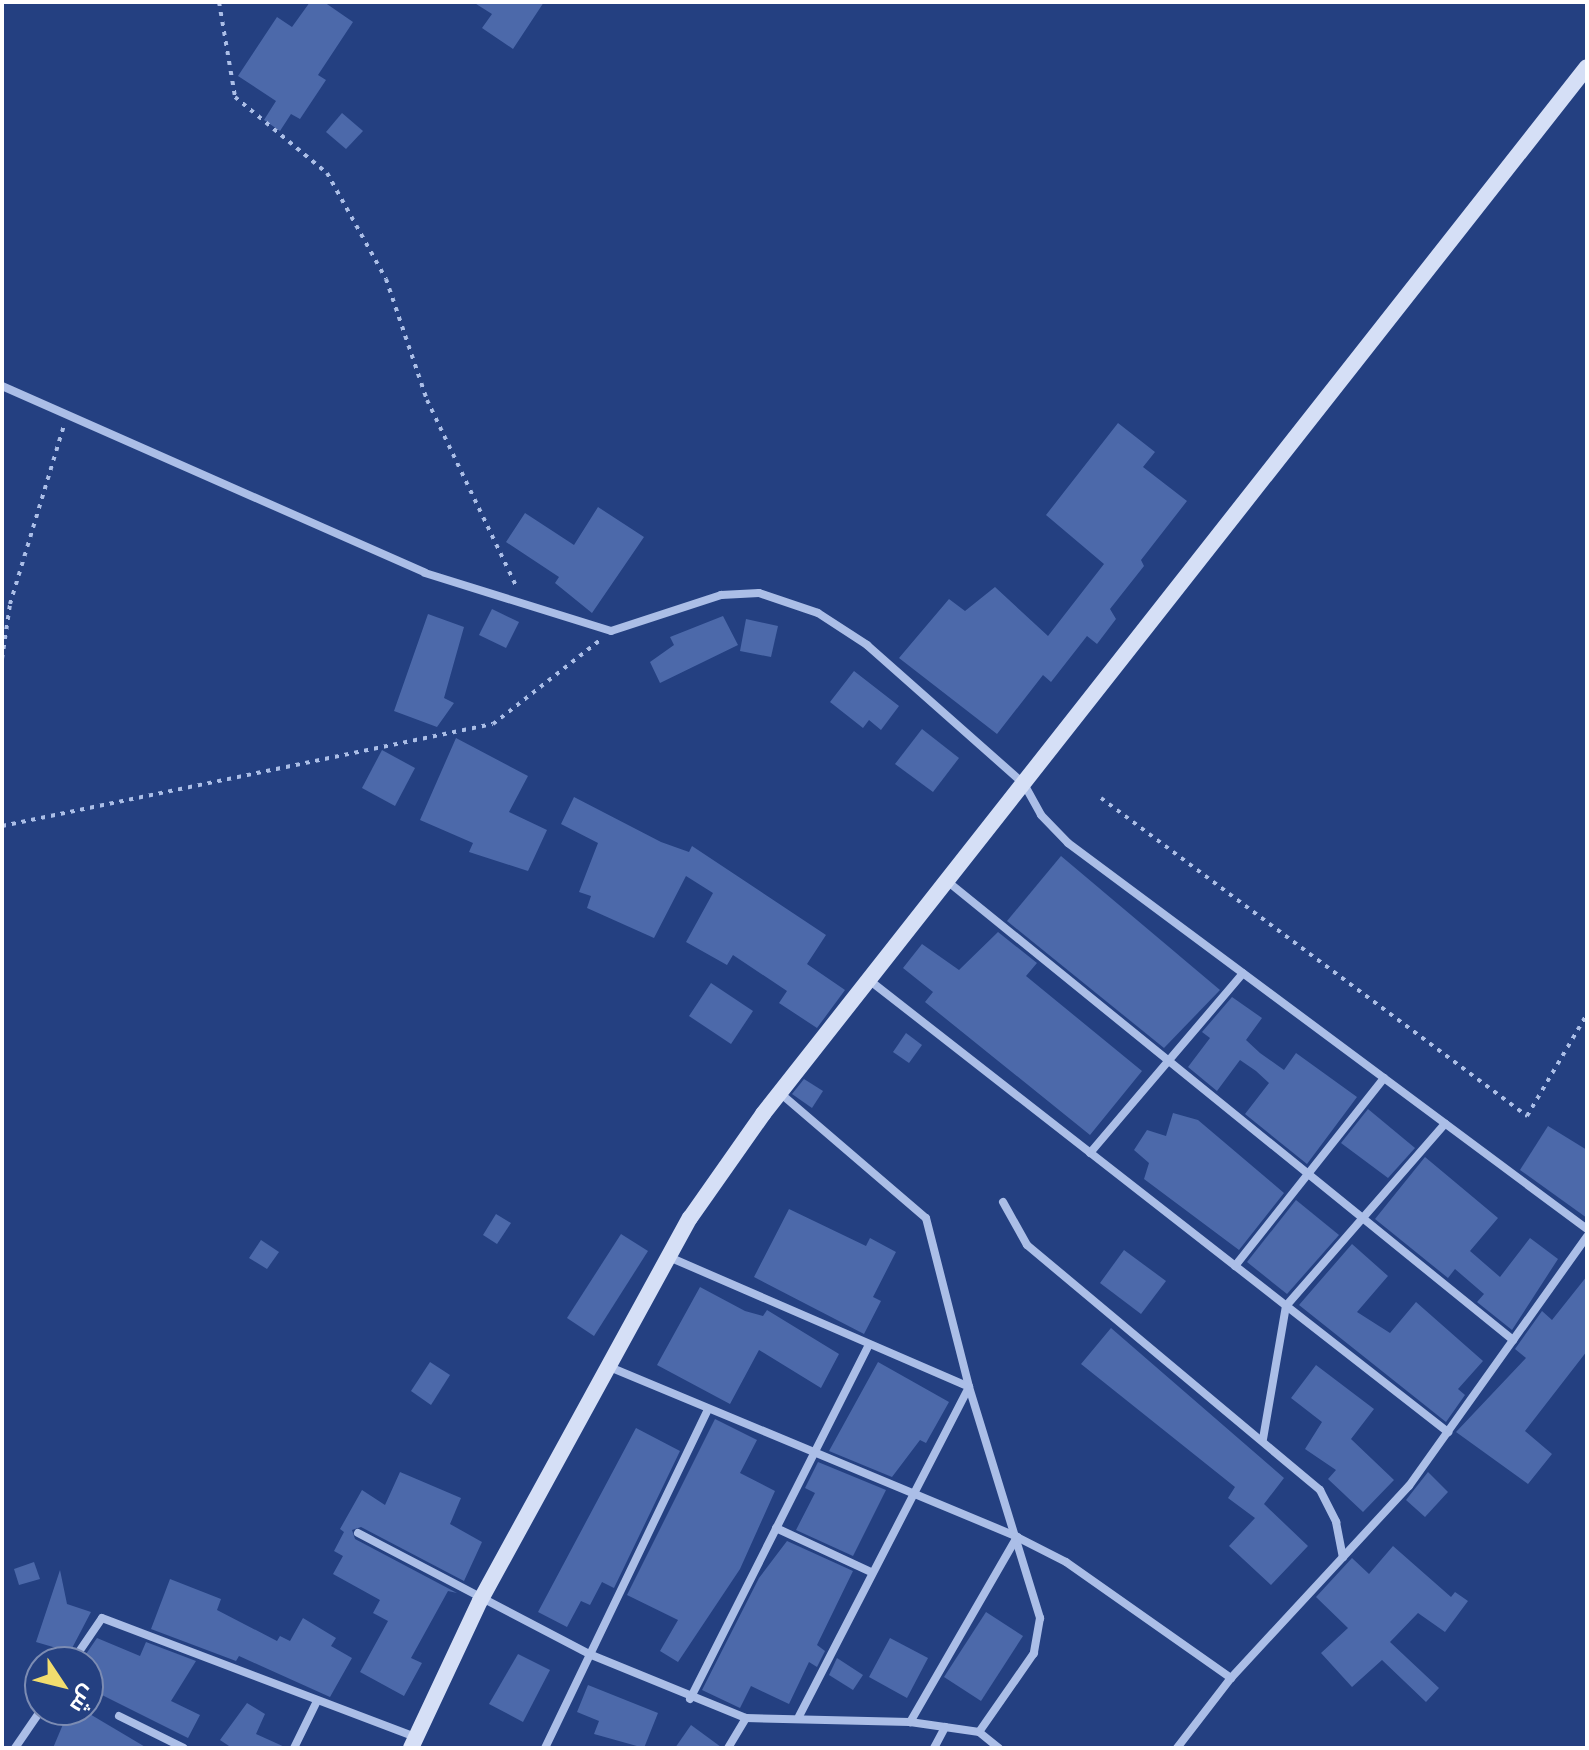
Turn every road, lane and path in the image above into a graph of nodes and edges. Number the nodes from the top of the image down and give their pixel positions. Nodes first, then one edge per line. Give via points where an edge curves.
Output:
1 (219, 2) edge
2 (1587, 67) edge
3 (2, 386) edge
4 (67, 416) junction
5 (525, 606) junction
6 (611, 631) junction
7 (2, 659) edge
8 (1024, 784) junction
9 (1101, 798) dead end
10 (2, 826) edge
11 (947, 881) junction
12 (1243, 973) junction
13 (869, 980) junction
14 (1587, 1014) edge
15 (1169, 1061) junction
16 (1384, 1078) junction
17 (780, 1093) junction
18 (1445, 1124) junction
19 (1090, 1153) junction
20 (1310, 1175) junction
21 (1003, 1202) dead end
22 (1363, 1218) junction
23 (1587, 1229) edge
24 (1587, 1236) edge
25 (668, 1257) junction
26 (1235, 1266) junction
27 (1286, 1306) junction
28 (1513, 1340) junction
29 (868, 1347) junction
30 (612, 1368) junction
31 (969, 1387) junction
32 (708, 1409) junction
33 (1448, 1432) junction
34 (1263, 1439) junction
35 (813, 1454) junction
36 (909, 1495) junction
37 (776, 1528) junction
38 (358, 1533) dead end
39 (1017, 1537) junction
40 (1343, 1557) junction
41 (871, 1572) junction
42 (480, 1601) junction
43 (83, 1646) edge
44 (589, 1654) junction
45 (1231, 1678) junction
46 (690, 1699) junction
47 (317, 1701) junction
48 (119, 1716) dead end
49 (799, 1717) junction
50 (746, 1718) junction
51 (910, 1722) junction
52 (30, 1726) edge
53 (945, 1727) junction
54 (979, 1732) junction
55 (413, 1743) edge
56 (15, 1748) edge
57 (184, 1748) edge
58 (294, 1748) edge
59 (545, 1748) edge
60 (728, 1748) edge
61 (934, 1748) edge
62 (999, 1748) edge
63 (1177, 1748) edge

1 - 5 path via 235,97 327,173 386,279 427,400
2 - 8 main road
3 - 4 street
4 - 5 street via 425,573
4 - 7 path via 10,604
5 - 6 street
6 - 8 street via 721,595 759,593 818,613 867,645
6 - 10 path via 493,724
8 - 11 main road
8 - 12 street via 1041,815 1068,843
9 - 14 path via 1527,1116
11 - 13 main road
11 - 15 street
12 - 15 street
12 - 16 street
13 - 17 main road
13 - 19 street
15 - 19 street
15 - 20 street
16 - 18 street
16 - 20 street
17 - 25 main road
17 - 31 street via 926,1218
18 - 22 street
18 - 23 street
19 - 26 street
20 - 22 street
20 - 26 street
21 - 34 street via 1027,1245
22 - 27 street
22 - 28 street
24 - 28 street
25 - 29 street
25 - 30 main road
26 - 27 street
27 - 33 street
27 - 34 street
28 - 33 street
29 - 31 street
29 - 35 street
30 - 32 street
30 - 42 main road
31 - 36 street
31 - 39 street
32 - 35 street
32 - 44 street
33 - 40 street via 1409,1486
34 - 40 street via 1320,1490 1336,1522
35 - 36 street
35 - 37 street
36 - 39 street
36 - 41 street
37 - 41 street
37 - 46 street
38 - 42 street
39 - 45 street via 1066,1562
39 - 51 street
39 - 54 street via 1040,1637
40 - 45 street
41 - 49 street
42 - 44 street
42 - 55 main road
43 - 47 street via 102,1618
44 - 46 street
44 - 59 street
45 - 63 street
46 - 50 street
47 - 55 street
47 - 58 street
48 - 57 street
49 - 50 street
49 - 51 street
50 - 60 street
51 - 53 street
52 - 56 street
53 - 54 street
53 - 61 street
54 - 62 street

